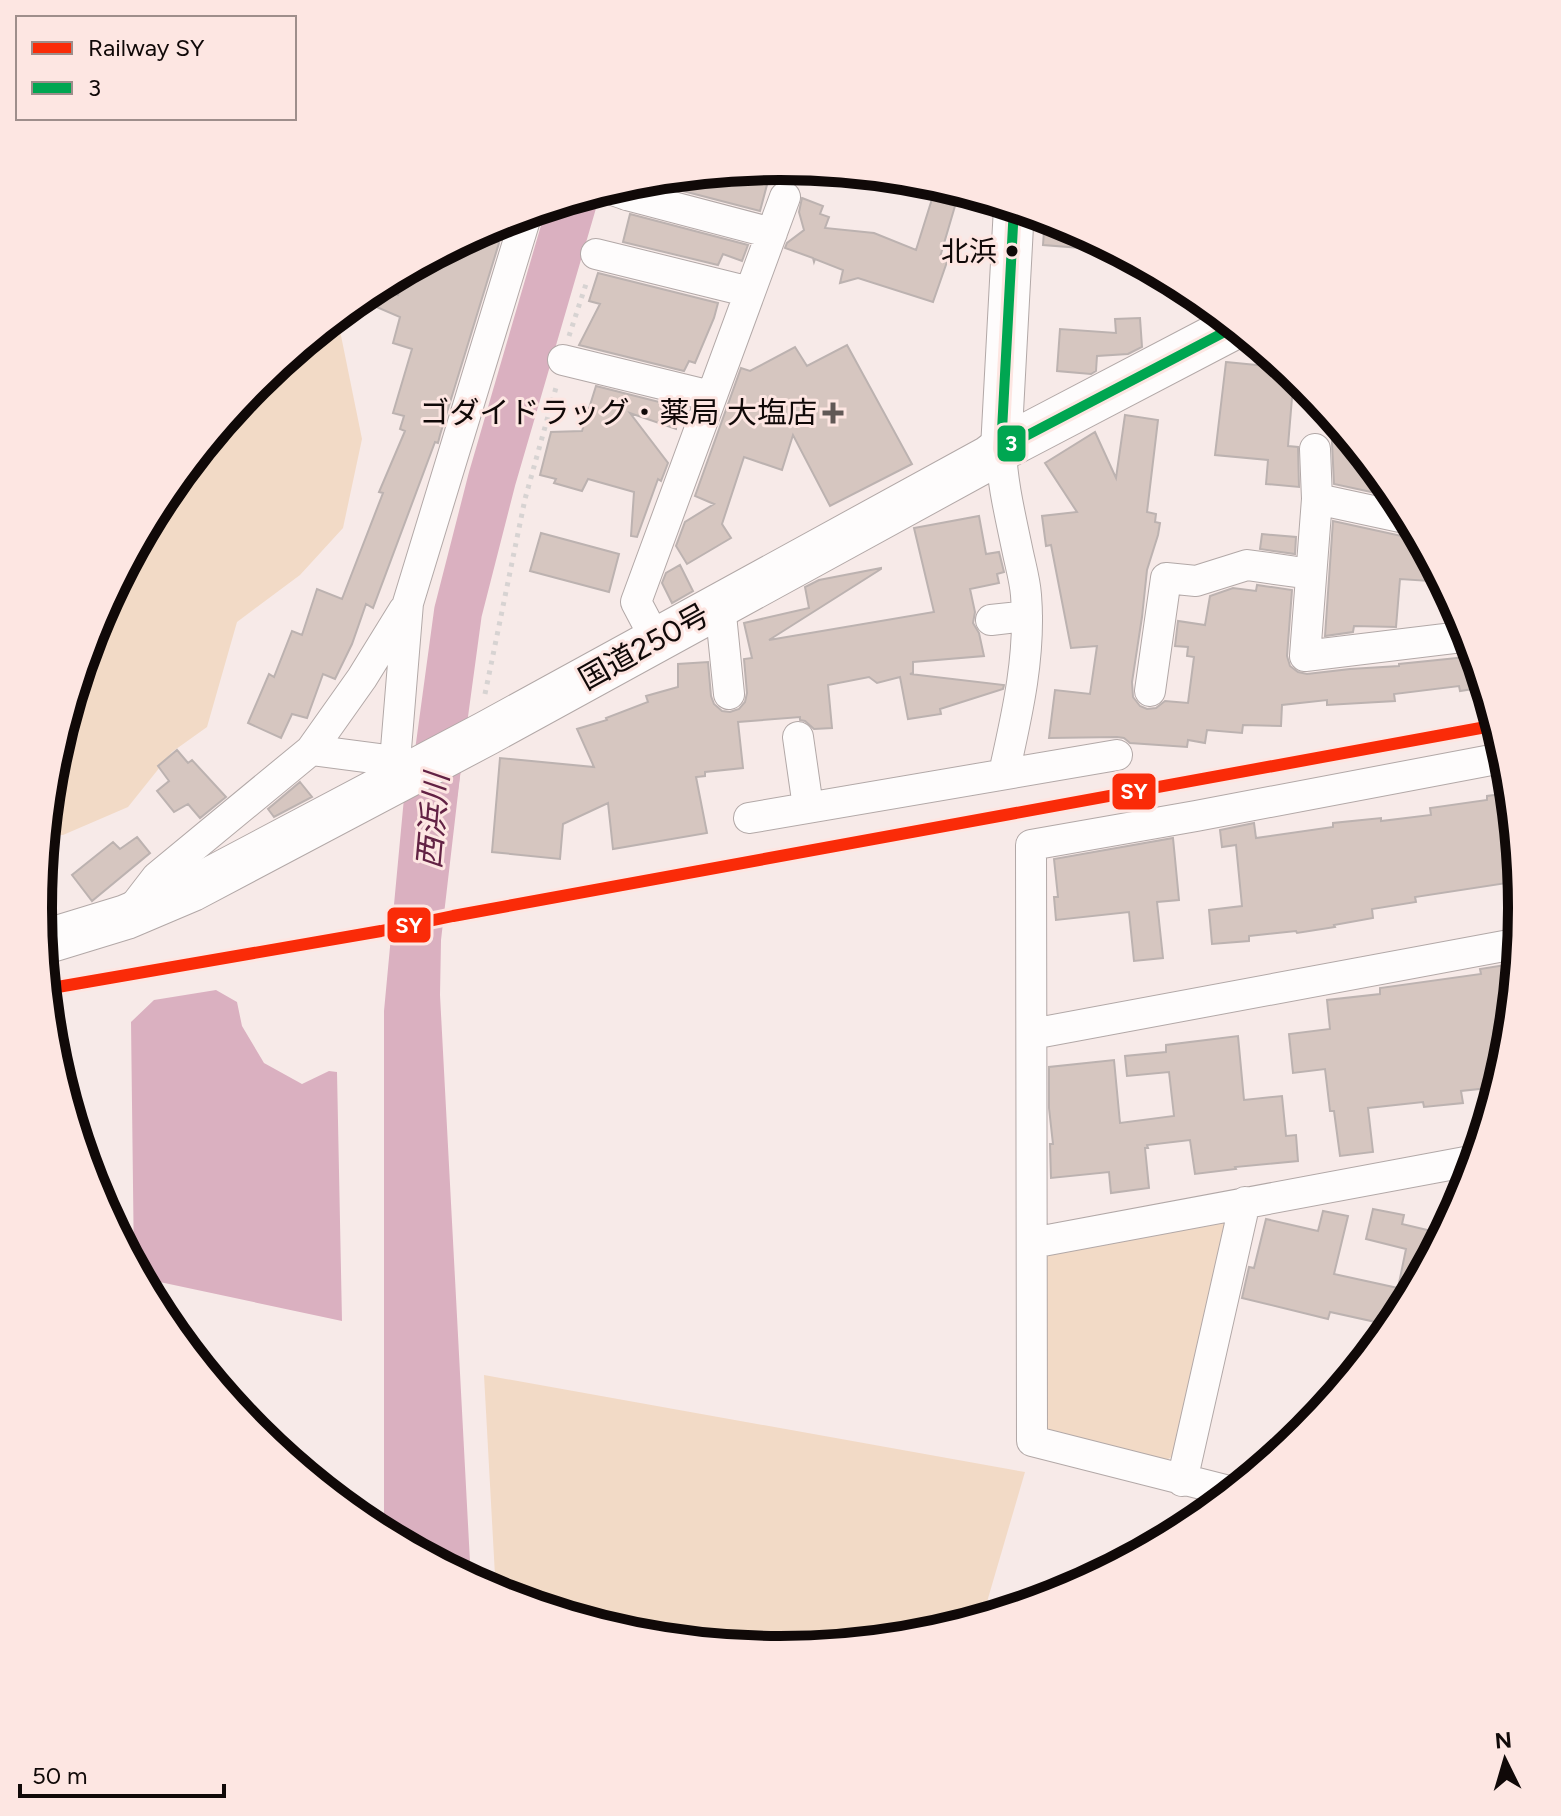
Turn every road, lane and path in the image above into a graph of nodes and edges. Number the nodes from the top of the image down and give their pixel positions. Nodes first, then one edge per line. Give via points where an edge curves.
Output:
1 (629, 195) edge
2 (785, 197) dead end
3 (1013, 218) edge
4 (523, 227) edge
5 (772, 233) junction
6 (596, 254) joint
7 (750, 292) junction
8 (1226, 331) edge
9 (563, 360) junction
10 (711, 396) junction
11 (1001, 449) junction
12 (1315, 449) dead end
13 (1317, 499) junction
14 (1394, 515) edge
15 (1311, 574) junction
16 (408, 603) junction
17 (720, 605) junction
18 (1027, 616) junction
19 (991, 620) dead end
20 (1457, 638) edge
21 (656, 640) junction
22 (1161, 677) dead end
23 (729, 694) dead end
24 (487, 733) junction
25 (798, 737) dead end
26 (311, 750) junction
27 (1117, 755) dead end
28 (1493, 760) edge
29 (1004, 773) junction
30 (391, 774) junction
31 (808, 807) junction
32 (749, 818) dead end
33 (126, 917) junction
34 (53, 939) edge
35 (1507, 945) edge
36 (1032, 1034) junction
37 (1463, 1162) edge
38 (1245, 1202) junction
39 (1032, 1243) junction
40 (1182, 1481) junction
41 (1220, 1489) edge

1 - 5 street
2 - 5 street
3 - 11 main road
4 - 16 street
5 - 7 street
6 - 7 street
6 - 9 path
7 - 10 street
8 - 11 highway, 国道250号
9 - 10 street
9 - 24 path via 525,499 484,699 481,714
10 - 21 street via 636,602
11 - 17 highway, 国道250号
11 - 18 street via 1001,477
12 - 13 street
13 - 14 street
13 - 15 street
15 - 20 street via 1305,656
15 - 22 street via 1247,565 1196,581 1166,578
16 - 26 street
16 - 30 street
17 - 21 highway, 国道250号
17 - 23 street
18 - 19 street
18 - 29 street via 1020,701
21 - 24 highway, 国道250号
24 - 30 highway, 国道250号
25 - 31 street
26 - 30 street
26 - 33 street via 157,877
27 - 29 street
28 - 36 street via 1031,845
29 - 31 street
30 - 33 highway, 国道250号 via 192,889
31 - 32 street
33 - 34 highway, 国道250号
35 - 36 street
36 - 39 street
37 - 38 street
38 - 39 street
38 - 40 street
39 - 40 street via 1032,1441
40 - 41 street

